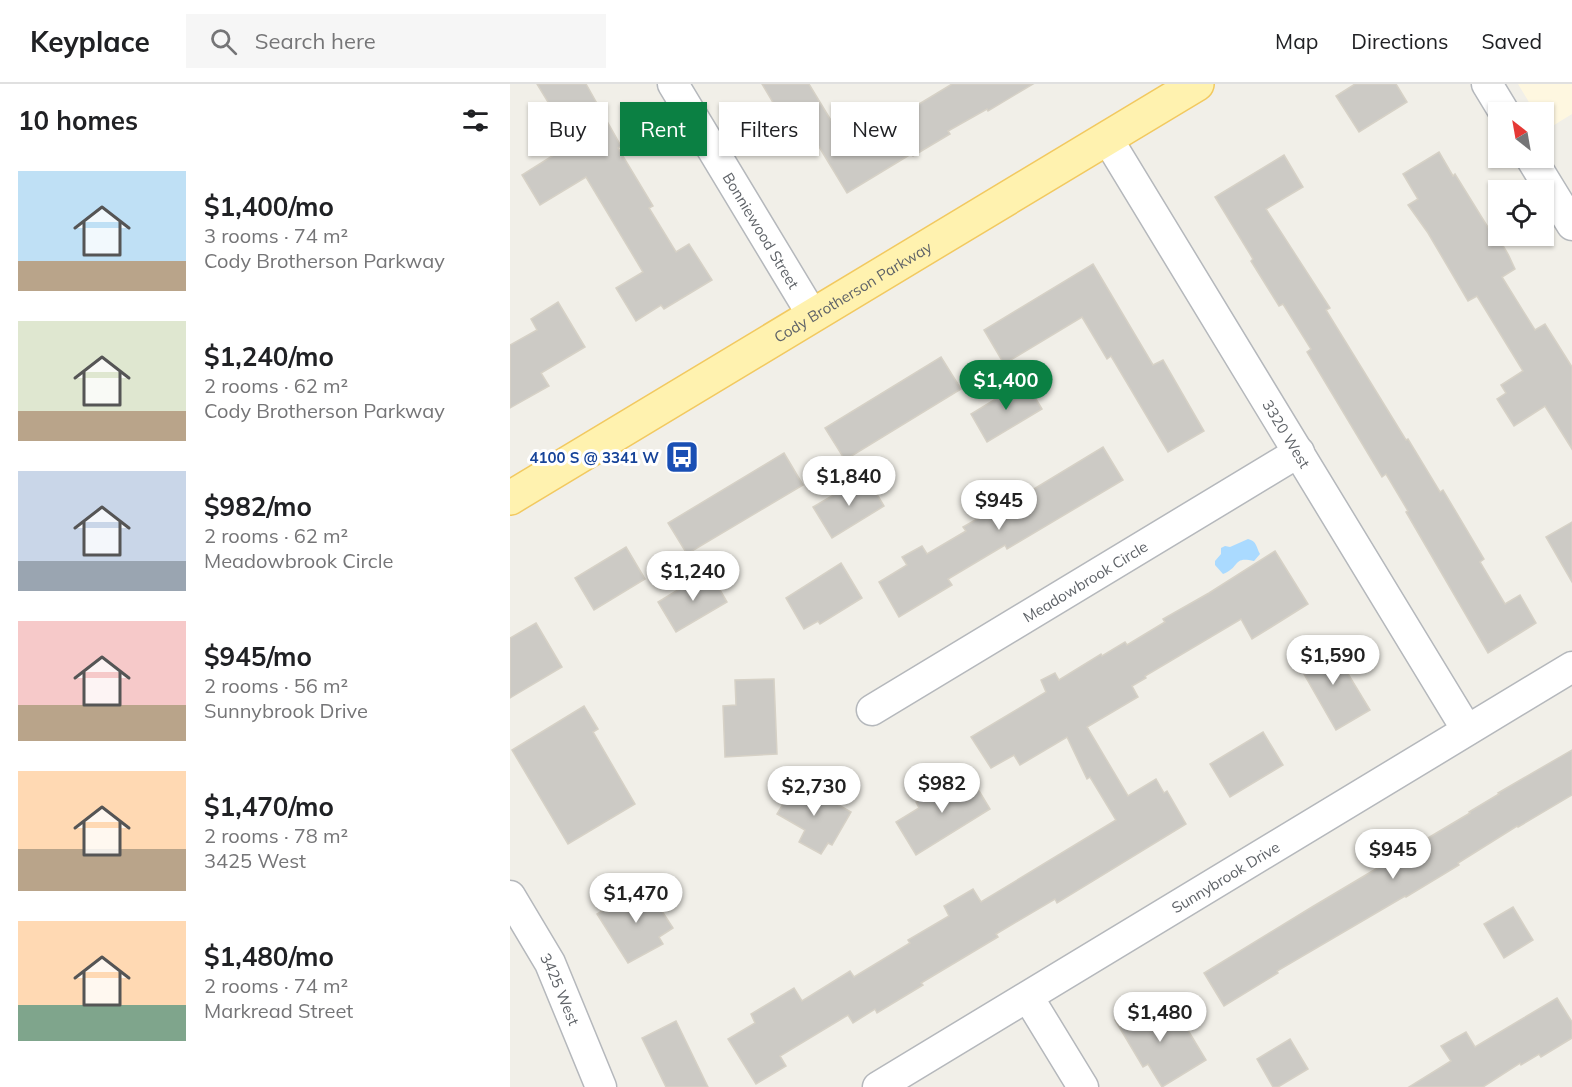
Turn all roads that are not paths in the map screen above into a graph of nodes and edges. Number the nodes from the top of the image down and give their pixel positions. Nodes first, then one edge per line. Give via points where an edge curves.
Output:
1 (673, 84) edge
2 (1197, 84) edge
3 (1487, 84) edge
4 (1498, 102) edge
5 (1107, 138) junction
6 (1537, 168) edge
7 (1572, 225) edge
8 (813, 316) junction
9 (1299, 452) junction
10 (510, 498) edge
11 (1572, 667) edge
12 (872, 710) dead end
13 (1467, 730) junction
14 (510, 896) edge
15 (1028, 997) junction
16 (601, 1087) edge
17 (878, 1087) edge
18 (1083, 1087) edge

1 - 8 street, Bonniewood Street
2 - 5 main road, Cody Brotherson Parkway
3 - 4 street
5 - 8 main road, Cody Brotherson Parkway
5 - 9 street, 3320 West
6 - 7 street
8 - 10 main road, Cody Brotherson Parkway
9 - 12 street, Meadowbrook Circle
9 - 13 street, 3320 West
11 - 13 street, Sunnybrook Drive
13 - 15 street, Sunnybrook Drive
14 - 16 street, 3425 West via 550,963
15 - 17 street, Sunnybrook Drive
15 - 18 street

